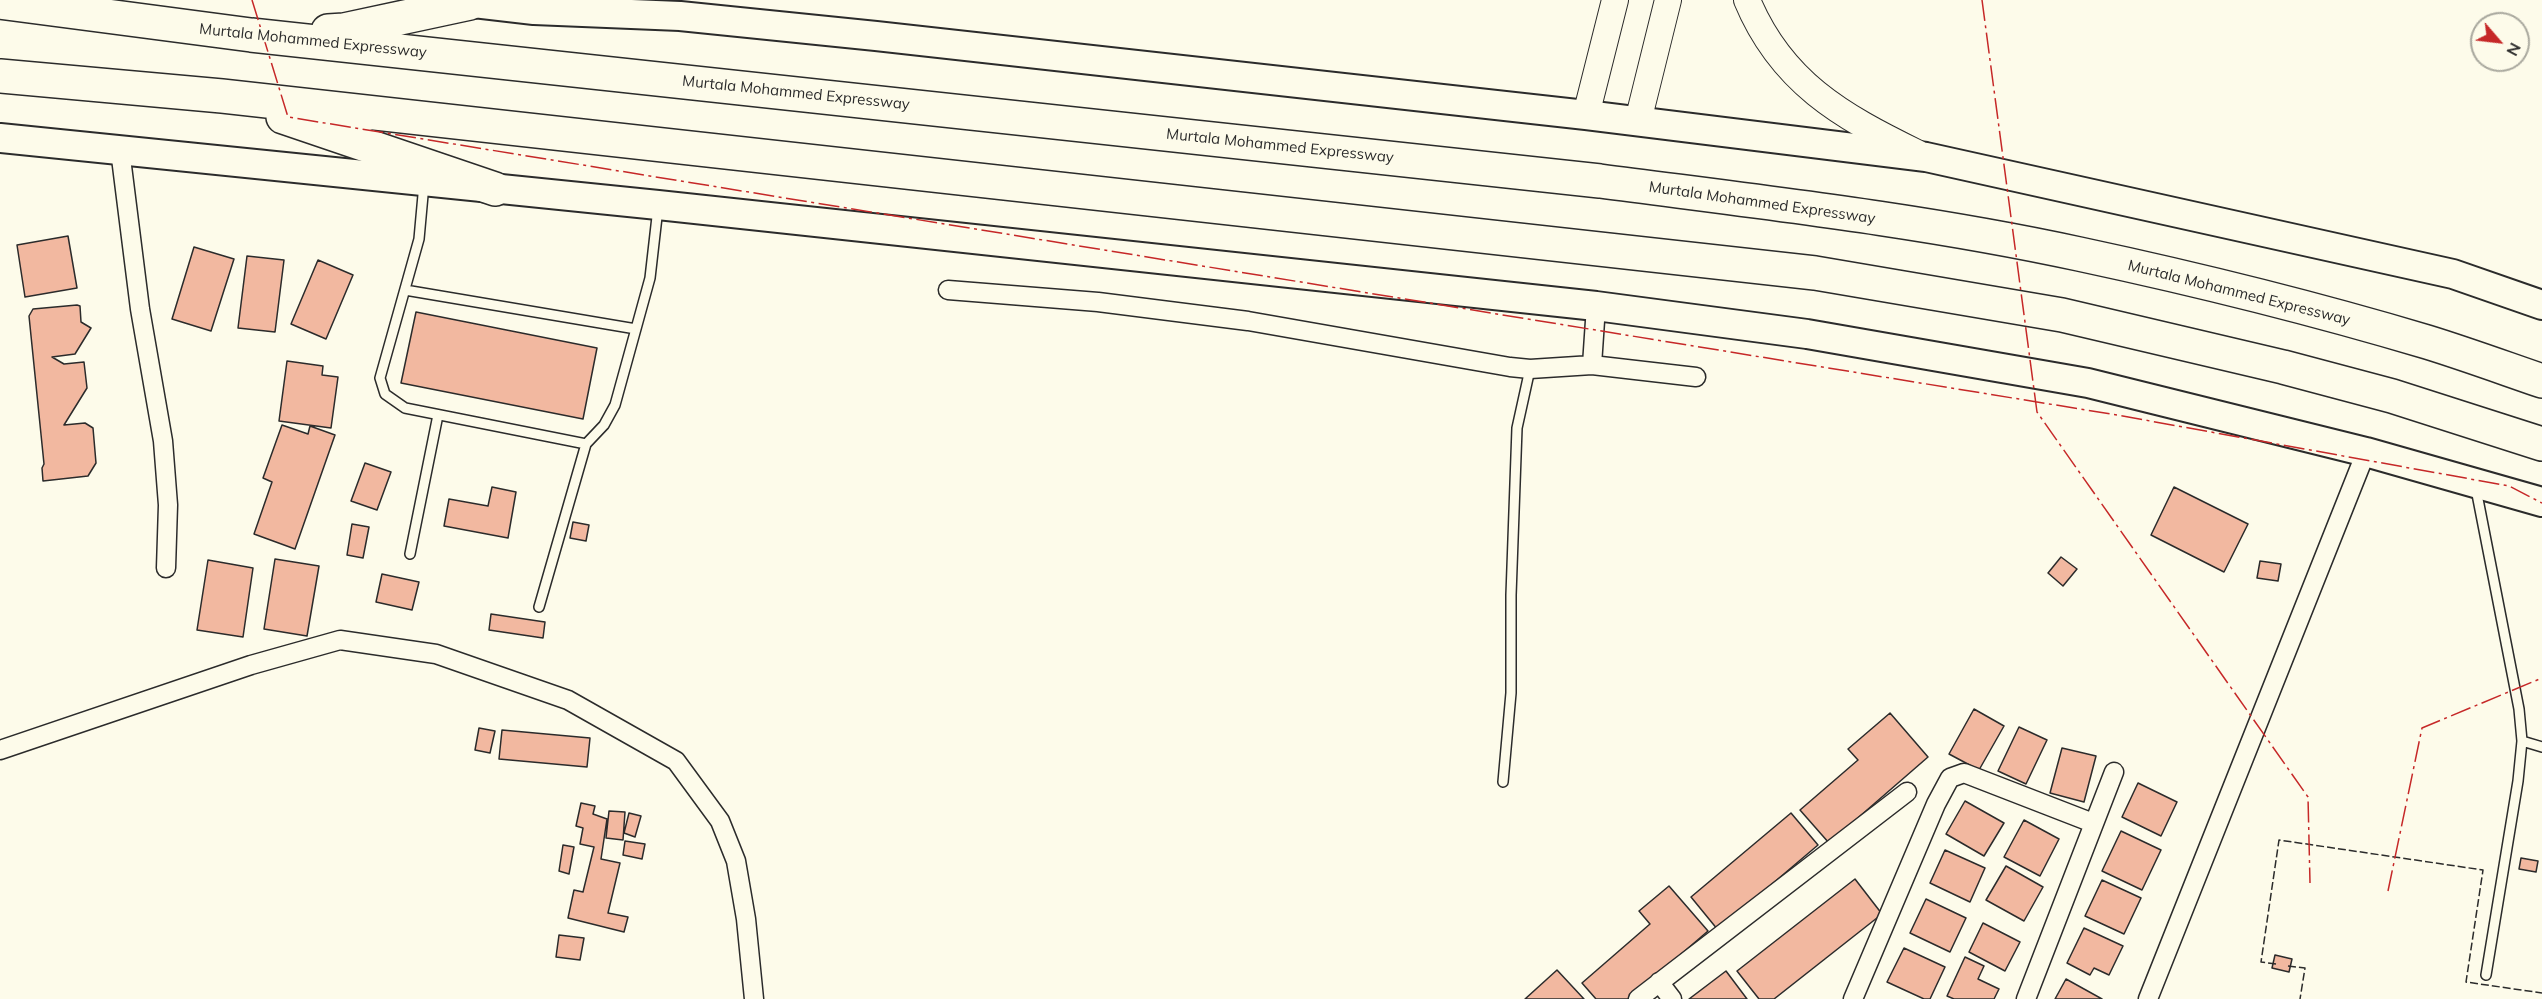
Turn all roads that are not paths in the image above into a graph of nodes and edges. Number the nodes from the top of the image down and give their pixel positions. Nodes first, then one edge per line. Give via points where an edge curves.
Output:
1 (1615, 0) edge
2 (1668, 0) edge
3 (1747, 0) edge
4 (0, 2) edge
5 (459, 2) edge
6 (532, 5) edge
7 (250, 35) junction
8 (0, 76) edge
9 (222, 96) junction
10 (1586, 115) junction
11 (1638, 121) junction
12 (0, 138) edge
13 (120, 150) junction
14 (1926, 157) junction
15 (424, 182) junction
16 (495, 189) junction
17 (658, 205) junction
18 (948, 290) dead end
19 (405, 291) junction
20 (2542, 305) edge
21 (1596, 306) junction
22 (636, 329) junction
23 (1592, 365) junction
24 (1530, 369) junction
25 (1696, 377) dead end
26 (2542, 381) edge
27 (438, 415) junction
28 (586, 444) junction
29 (2542, 444) edge
30 (2366, 452) junction
31 (2475, 483) junction
32 (2542, 502) edge
33 (410, 554) dead end
34 (166, 568) dead end
35 (539, 607) dead end
36 (2522, 741) junction
37 (2542, 747) edge
38 (0, 750) edge
39 (2114, 772) dead end
40 (1503, 782) dead end
41 (1907, 792) dead end
42 (2093, 823) junction
43 (2486, 975) dead end
44 (1659, 982) junction
45 (754, 999) edge
46 (1638, 999) edge
47 (1672, 999) edge
48 (1853, 999) edge
49 (2026, 999) edge
50 (2148, 999) edge

1 - 10 main road
2 - 11 main road
3 - 14 main road via 1792,74 1860,125
4 - 7 highway, Murtala Mohammed Expressway
5 - 6 main road
5 - 7 highway via 344,30
6 - 10 main road via 692,17
7 - 26 highway, Murtala Mohammed Expressway via 1588,179 1965,232 2079,254 2301,307
8 - 9 highway
9 - 16 highway
9 - 29 highway via 1815,273 2062,315 2392,396
10 - 11 main road
11 - 14 main road
12 - 13 main road
13 - 15 main road
13 - 34 street via 140,309 163,441 168,505
14 - 20 main road via 2452,274
15 - 16 main road
15 - 19 lane via 419,239
16 - 17 main road
17 - 21 main road
17 - 22 lane via 650,278
18 - 24 street via 1098,302 1248,321 1474,363
19 - 22 lane
19 - 27 lane via 380,378 385,394 405,408
21 - 23 street
21 - 30 main road via 1807,334 2088,383
22 - 28 lane via 615,405 604,426
23 - 24 street
23 - 25 street
24 - 40 lane via 1517,428 1510,693
27 - 28 lane
27 - 33 lane
28 - 35 lane
30 - 31 main road
30 - 50 street
31 - 32 main road
31 - 36 lane
36 - 37 lane
36 - 43 lane
38 - 45 street via 251,665 340,640 436,654 568,700 676,761 720,821 736,861
39 - 42 street
41 - 44 street
42 - 48 street via 1964,772 1950,778
42 - 49 street
44 - 46 street
44 - 47 street

